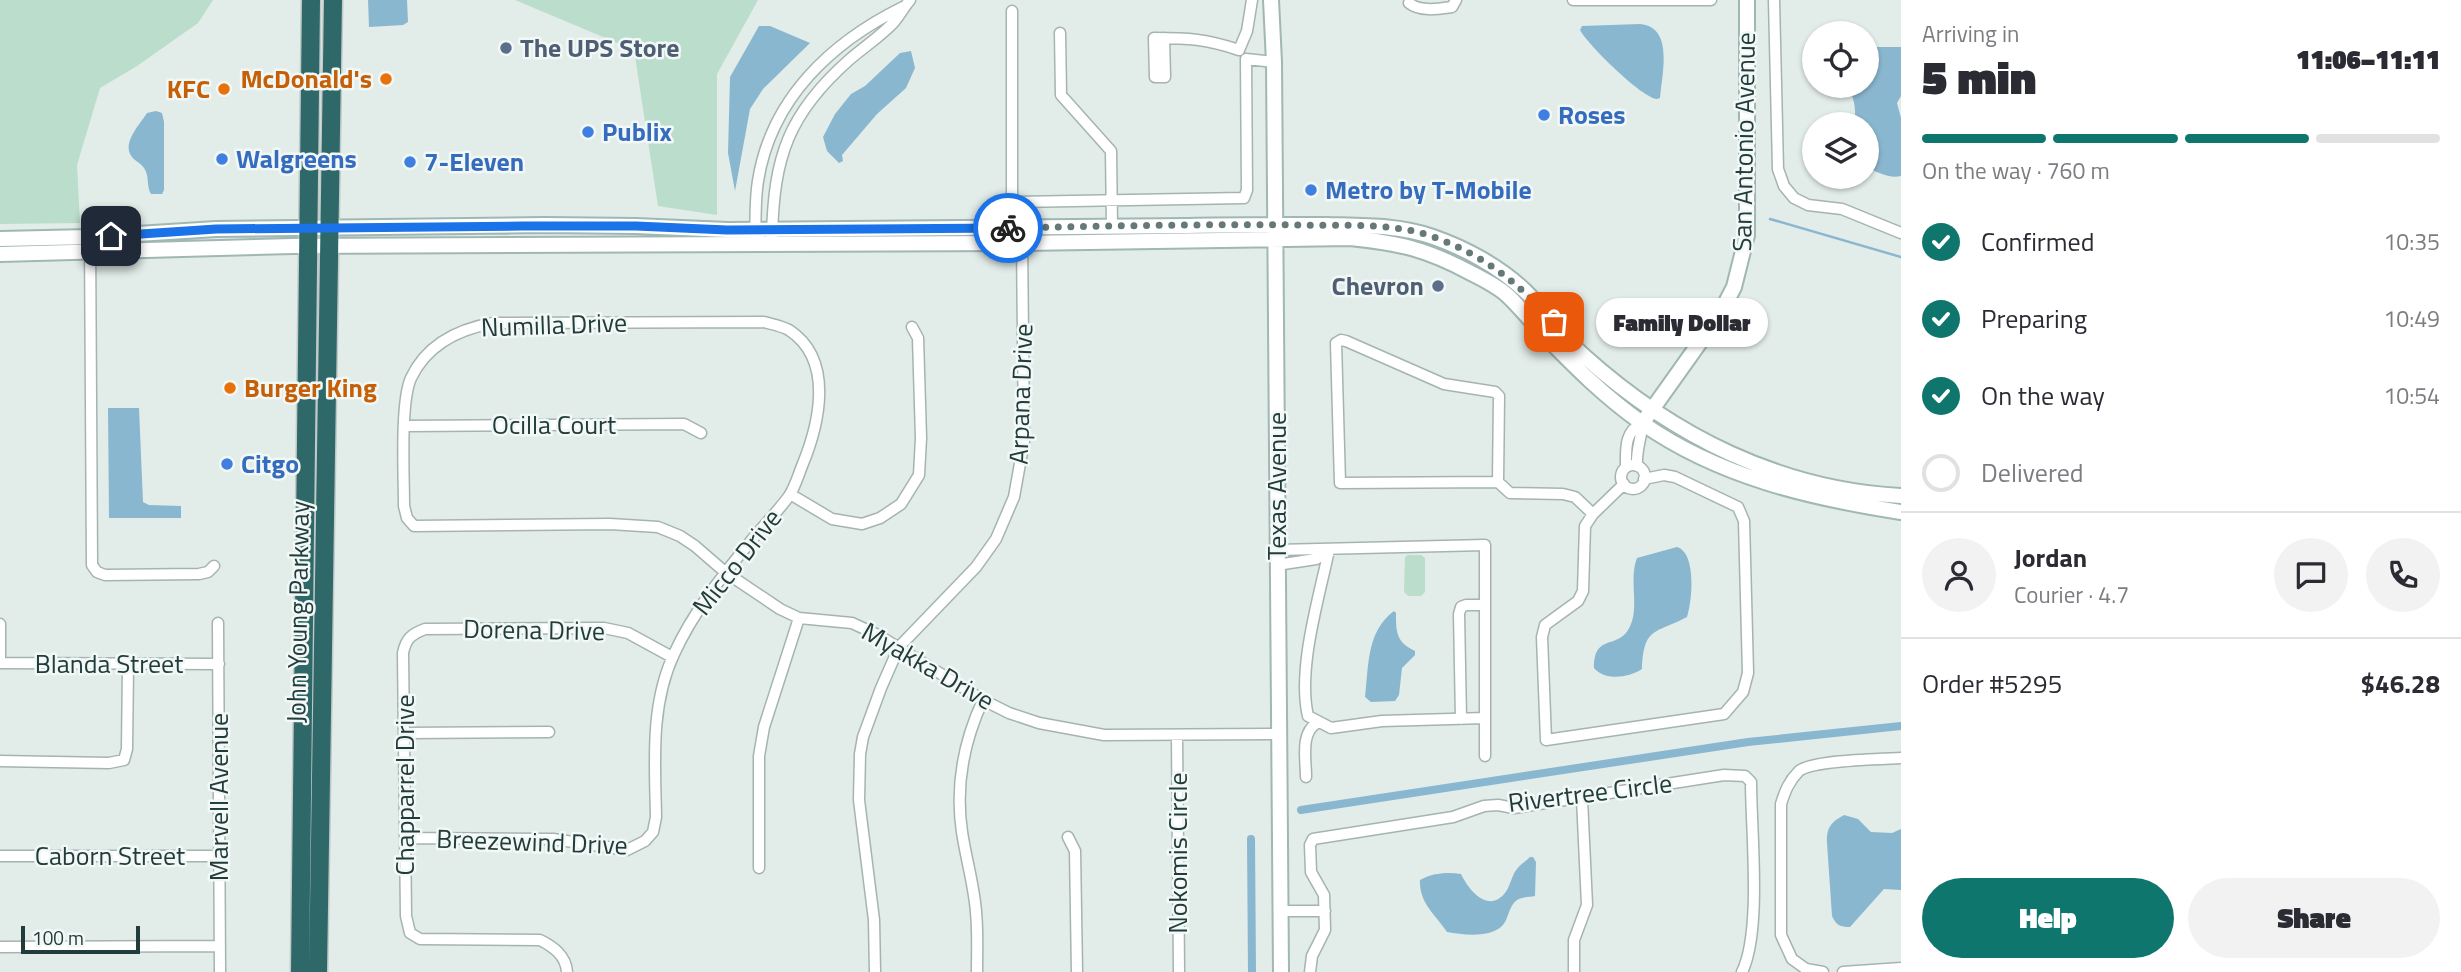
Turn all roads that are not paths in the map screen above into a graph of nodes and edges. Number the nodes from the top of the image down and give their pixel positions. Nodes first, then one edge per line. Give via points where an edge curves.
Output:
1 (312, 0) edge
2 (333, 0) edge
3 (1252, 0) edge
4 (1271, 0) edge
5 (1456, 0) edge
6 (1573, 0) edge
7 (1711, 0) edge
8 (1746, 0) edge
9 (1774, 0) edge
10 (1409, 2) dead end
11 (907, 3) edge
12 (1012, 11) dead end
13 (1060, 33) dead end
14 (1164, 38) dead end
15 (1243, 55) junction
16 (1274, 62) junction
17 (1112, 200) junction
18 (545, 225) junction
19 (1276, 225) junction
20 (636, 226) junction
21 (1112, 227) junction
22 (1022, 228) junction
23 (1901, 233) edge
24 (755, 236) junction
25 (772, 236) junction
26 (90, 237) junction
27 (308, 237) junction
28 (330, 237) junction
29 (0, 239) edge
30 (1276, 240) junction
31 (636, 243) junction
32 (1023, 243) junction
33 (518, 244) junction
34 (90, 253) junction
35 (0, 254) edge
36 (1493, 267) junction
37 (1483, 279) junction
38 (764, 322) joint
39 (912, 327) dead end
40 (1652, 411) junction
41 (1642, 424) junction
42 (405, 426) junction
43 (701, 433) dead end
44 (1637, 466) junction
45 (1626, 467) junction
46 (1644, 480) junction
47 (1497, 482) junction
48 (1624, 484) junction
49 (790, 494) junction
50 (1901, 496) edge
51 (404, 506) joint
52 (1901, 512) edge
53 (1593, 513) junction
54 (1329, 550) junction
55 (1277, 558) junction
56 (214, 566) dead end
57 (725, 572) junction
58 (1485, 605) junction
59 (799, 618) junction
60 (218, 623) dead end
61 (0, 624) edge
62 (899, 647) junction
63 (403, 653) joint
64 (672, 657) junction
65 (0, 663) edge
66 (219, 664) junction
67 (128, 665) junction
68 (983, 700) junction
69 (1485, 718) junction
70 (1461, 719) junction
71 (1317, 723) junction
72 (549, 732) dead end
73 (405, 733) junction
74 (1177, 734) junction
75 (1279, 734) junction
76 (1485, 755) dead end
77 (1901, 758) edge
78 (0, 761) edge
79 (1306, 777) dead end
80 (1582, 799) junction
81 (653, 832) joint
82 (1068, 837) dead end
83 (405, 838) junction
84 (0, 856) edge
85 (220, 856) junction
86 (759, 868) dead end
87 (1281, 911) junction
88 (1325, 911) junction
89 (220, 946) junction
90 (0, 947) edge
91 (302, 966) edge
92 (1901, 968) edge
93 (220, 972) edge
94 (318, 972) edge
95 (567, 972) edge
96 (875, 972) edge
97 (977, 972) edge
98 (1077, 972) edge
99 (1179, 972) edge
100 (1281, 972) edge
101 (1310, 972) edge
102 (1574, 972) edge
103 (1742, 972) edge
104 (1823, 972) edge
105 (1843, 972) edge

1 - 27 highway, John Young Parkway
2 - 28 highway, John Young Parkway
3 - 15 street
4 - 16 main road, Texas Avenue
5 - 10 street via 1451,7 1440,8 1414,7
6 - 7 street
8 - 40 main road, San Antonio Avenue via 1747,236 1742,262 1720,314
9 - 23 street via 1778,169 1784,186 1808,205 1842,209
11 - 24 street via 829,55 793,93 763,159
11 - 25 street via 895,21 827,81 792,130 779,164
12 - 17 street via 1012,202
13 - 17 street via 1061,95 1111,150
14 - 15 street via 1199,38
15 - 16 street
15 - 17 street via 1244,198
16 - 19 main road, Texas Avenue
17 - 21 street
18 - 20 main road
18 - 28 main road
18 - 33 main road via 535,237
19 - 21 main road
19 - 30 main road, Texas Avenue
19 - 36 main road via 1400,229 1431,236
20 - 24 main road
20 - 31 main road
21 - 22 main road
22 - 25 main road
22 - 32 street, Arpana Drive
24 - 25 main road
24 - 31 main road
25 - 32 main road
26 - 27 main road via 216,229
26 - 29 main road
26 - 34 street
27 - 28 main road
27 - 34 main road
27 - 91 highway, John Young Parkway
28 - 33 main road
28 - 94 highway, John Young Parkway
30 - 32 main road
30 - 37 main road via 1386,242 1437,255
30 - 55 main road, Texas Avenue
31 - 33 main road
32 - 62 street, Arpana Drive via 1024,441 1014,497 996,539 976,567
34 - 35 main road
34 - 56 street via 92,565 106,575 199,574
36 - 37 main road
36 - 40 main road via 1524,289 1584,356
37 - 41 main road via 1506,293 1572,364
38 - 42 street, Numilla Drive via 493,323 468,327 430,352 411,378
38 - 49 street, Micco Drive via 789,330 809,351 818,372 817,423
39 - 49 street via 918,338 919,475 901,505 862,524 832,519
40 - 41 main road, San Antonio Avenue
40 - 50 main road via 1754,464 1828,488
41 - 44 street
41 - 45 street via 1629,434
41 - 52 main road via 1696,455 1750,478 1805,495
42 - 43 street, Ocilla Court via 684,424
42 - 51 street, Numilla Drive
44 - 45 street
44 - 46 street
45 - 48 street via 1621,475
46 - 48 street via 1635,488
46 - 53 street via 1675,477 1738,507 1745,520 1748,673 1744,692 1724,714 1546,740 1542,637 1545,625 1578,601 1583,591 1583,539
47 - 47 street via 1499,396 1495,392 1444,384 1346,341 1336,343 1340,483
47 - 53 street via 1510,493 1575,497
48 - 53 street
49 - 57 street, Micco Drive
51 - 57 street, Myakka Drive via 414,526 658,527 695,546
54 - 55 street via 1315,559
54 - 58 street via 1485,545
54 - 71 street via 1305,676 1304,702 1308,716
55 - 75 main road, Texas Avenue
57 - 59 street, Myakka Drive
57 - 64 street, Micco Drive via 695,613
58 - 69 street
58 - 70 street via 1466,605 1459,614
59 - 62 street, Myakka Drive via 852,623
59 - 86 street via 759,756
60 - 66 street, Marvell Avenue
61 - 65 street
62 - 68 street, Myakka Drive
62 - 96 street, Arpana Drive via 860,754 859,800 874,920
63 - 64 street, Dorena Drive via 412,634 425,629 604,628 628,633
63 - 73 street, Chapparrel Drive
64 - 81 street, Micco Drive via 657,716
65 - 67 street, Blanda Street
66 - 67 street, Blanda Street
66 - 85 street, Marvell Avenue
67 - 78 street via 124,760
68 - 74 street, Myakka Drive via 1009,713 1065,729 1104,735
68 - 97 street via 970,729 960,795 976,914
69 - 70 street
69 - 76 street
70 - 71 street via 1331,728
71 - 79 street via 1306,735
72 - 73 street
73 - 83 street, Chapparrel Drive
74 - 75 street, Myakka Drive
74 - 99 street, Nokomis Circle
75 - 87 main road, Texas Avenue
77 - 104 street via 1801,769 1786,787 1781,804 1780,936 1792,959 1806,969
80 - 88 street, Rivertree Circle via 1514,808 1484,806 1453,817 1313,839 1311,873 1324,895
80 - 102 street via 1587,905 1574,940
80 - 103 street, Rivertree Circle via 1724,775 1745,776 1751,782 1752,922
81 - 83 street, Breezewind Drive via 627,850 553,839
82 - 98 street via 1076,850
83 - 95 street, Chapparrel Drive via 410,933 420,939 540,940 566,961
84 - 85 street, Caborn Street
85 - 89 street, Marvell Avenue
87 - 88 street
87 - 100 main road, Texas Avenue
88 - 101 street via 1325,930
89 - 90 street
89 - 93 street, Marvell Avenue
92 - 105 street

